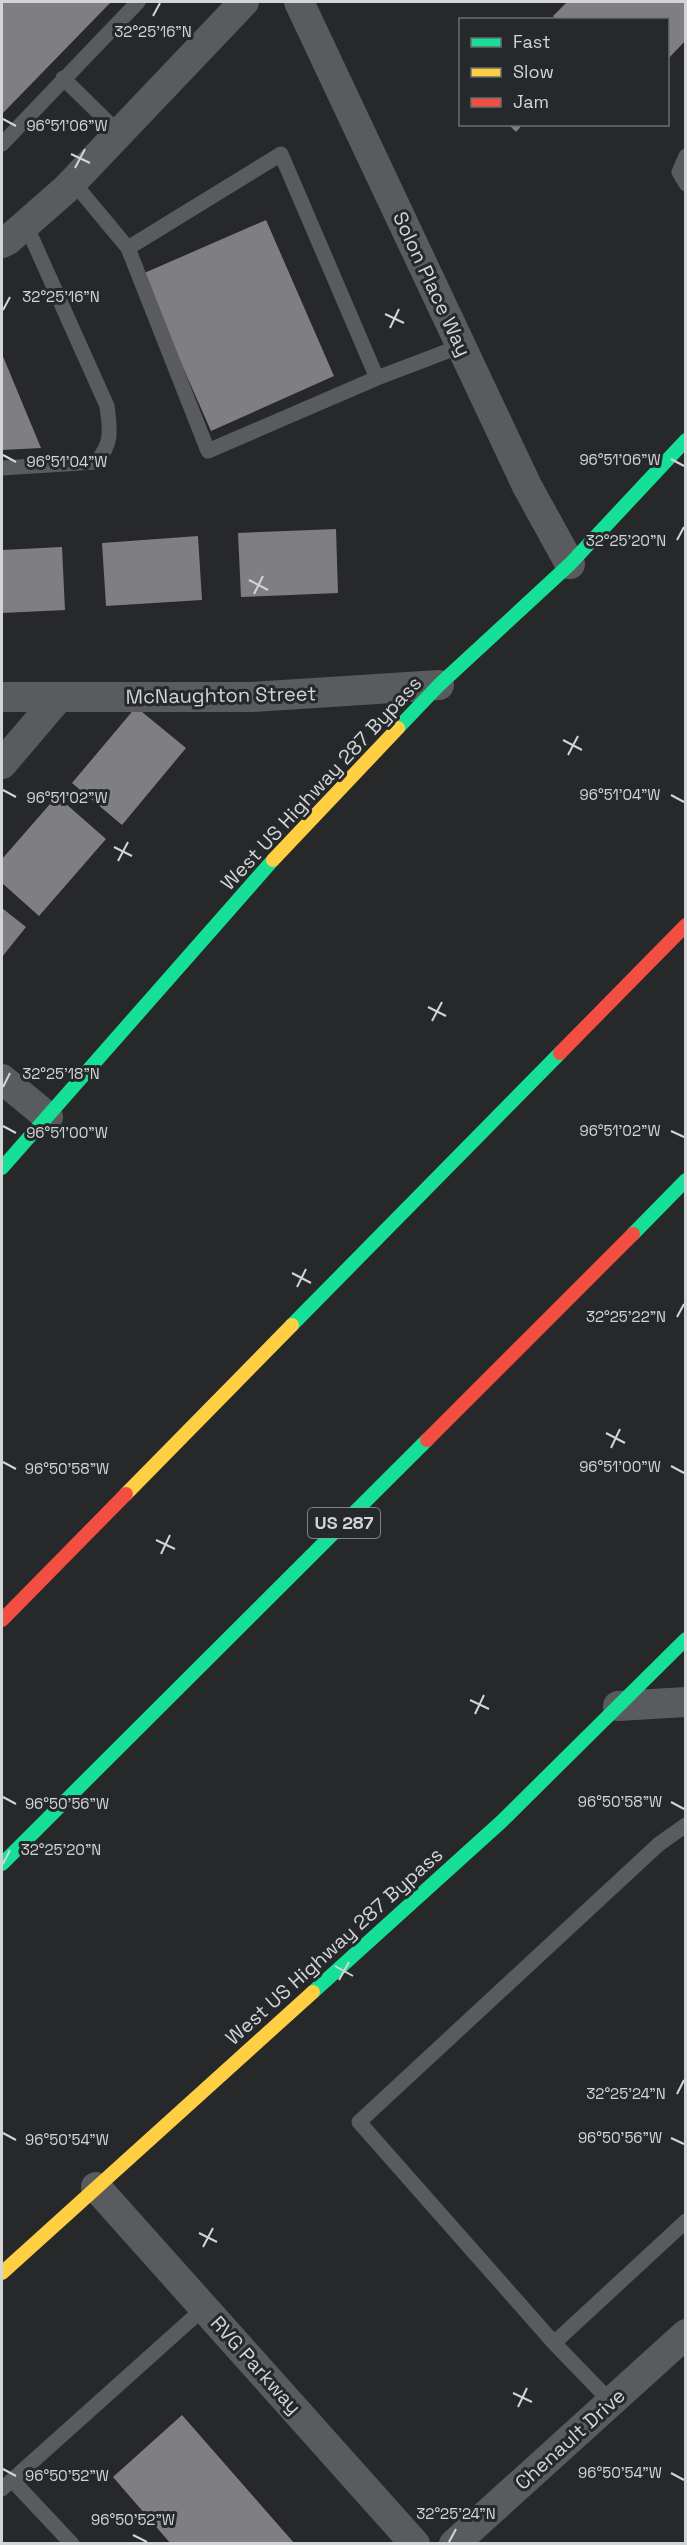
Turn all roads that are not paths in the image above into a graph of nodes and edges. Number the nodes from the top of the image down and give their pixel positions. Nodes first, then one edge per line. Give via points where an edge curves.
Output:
1 (138, 2) edge
2 (244, 2) edge
3 (299, 2) edge
4 (63, 78) junction
5 (119, 133) junction
6 (2, 144) edge
7 (686, 156) edge
8 (73, 182) junction
9 (686, 184) edge
10 (26, 225) junction
11 (2, 243) edge
12 (128, 248) junction
13 (461, 346) junction
14 (377, 378) junction
15 (686, 440) edge
16 (2, 468) edge
17 (570, 564) junction
18 (440, 685) junction
19 (2, 697) edge
20 (59, 697) junction
21 (2, 764) edge
22 (686, 925) edge
23 (2, 1079) edge
24 (48, 1117) junction
25 (2, 1168) edge
26 (686, 1180) edge
27 (2, 1620) edge
28 (686, 1639) edge
29 (686, 1702) edge
30 (618, 1706) junction
31 (686, 1825) edge
32 (2, 1864) edge
33 (96, 2187) junction
34 (686, 2221) edge
35 (2, 2273) edge
36 (204, 2308) junction
37 (684, 2340) edge
38 (554, 2343) junction
39 (611, 2402) junction
40 (7, 2485) edge
41 (72, 2544) edge
42 (415, 2544) edge
43 (454, 2544) edge

1 - 4 lane
2 - 5 street
3 - 13 street, Solon Place Way
4 - 5 lane
4 - 6 lane
5 - 8 street
7 - 9 lane via 679,172
8 - 10 street
8 - 12 lane
10 - 11 street
10 - 16 lane via 107,406 108,448 96,462
12 - 14 lane via 208,451
12 - 14 lane via 281,154
13 - 14 lane
13 - 17 street, Solon Place Way via 527,486
15 - 17 main road, West US Highway 287 Bypass
17 - 18 main road, West US Highway 287 Bypass
18 - 20 street, McNaughton Street via 252,697
18 - 24 main road, West US Highway 287 Bypass via 269,864
19 - 20 street, McNaughton Street
20 - 21 street
22 - 27 main road
23 - 24 street
24 - 25 main road, West US Highway 287 Bypass
26 - 32 main road, US 287
28 - 30 main road, West US Highway 287 Bypass
29 - 30 street
30 - 33 main road, West US Highway 287 Bypass via 501,1822
31 - 38 lane via 659,1844 358,2122
33 - 35 main road, West US Highway 287 Bypass
33 - 36 street, RVG Parkway
34 - 38 lane
36 - 40 lane
36 - 42 street, RVG Parkway
37 - 39 street, Chenault Drive
38 - 39 lane
39 - 43 street, Chenault Drive
40 - 41 lane

